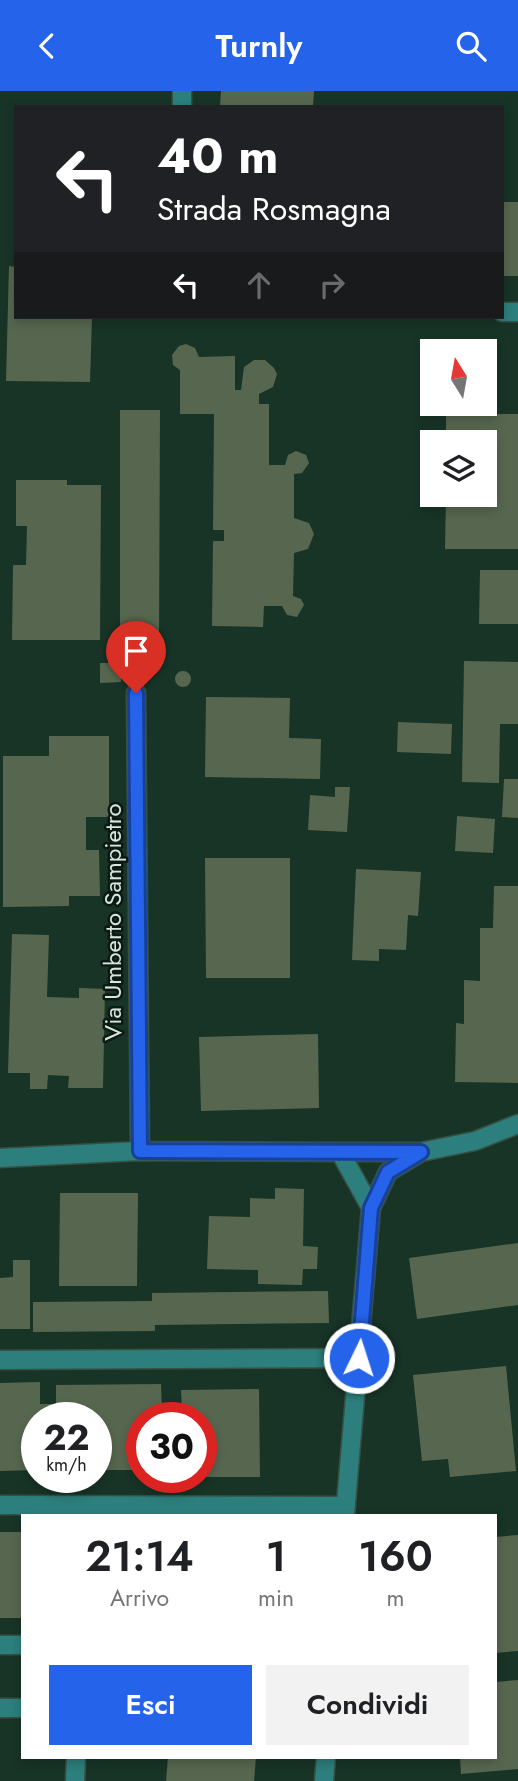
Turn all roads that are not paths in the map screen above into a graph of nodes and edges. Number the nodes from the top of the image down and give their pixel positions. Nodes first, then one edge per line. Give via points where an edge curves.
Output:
1 (136, 693) dead end
2 (518, 1124) edge
3 (140, 1151) junction
4 (340, 1152) junction
5 (421, 1152) junction
6 (0, 1158) edge
7 (371, 1208) junction
8 (359, 1358) junction
9 (0, 1360) edge
10 (0, 1505) edge
11 (295, 1511) edge
12 (346, 1511) edge
13 (0, 1645) edge
14 (21, 1645) edge
15 (0, 1708) edge
16 (21, 1708) edge
17 (76, 1759) edge
18 (326, 1759) edge
19 (75, 1781) edge
20 (324, 1781) edge

1 - 3 street, Via Umberto Sampietro
2 - 5 street via 475,1141
3 - 4 street
3 - 6 street
4 - 5 street
4 - 7 street
5 - 7 street via 388,1172
7 - 8 street
8 - 9 street
8 - 12 street
10 - 11 street
11 - 12 street
13 - 14 street
15 - 16 street
17 - 19 street
18 - 20 street

